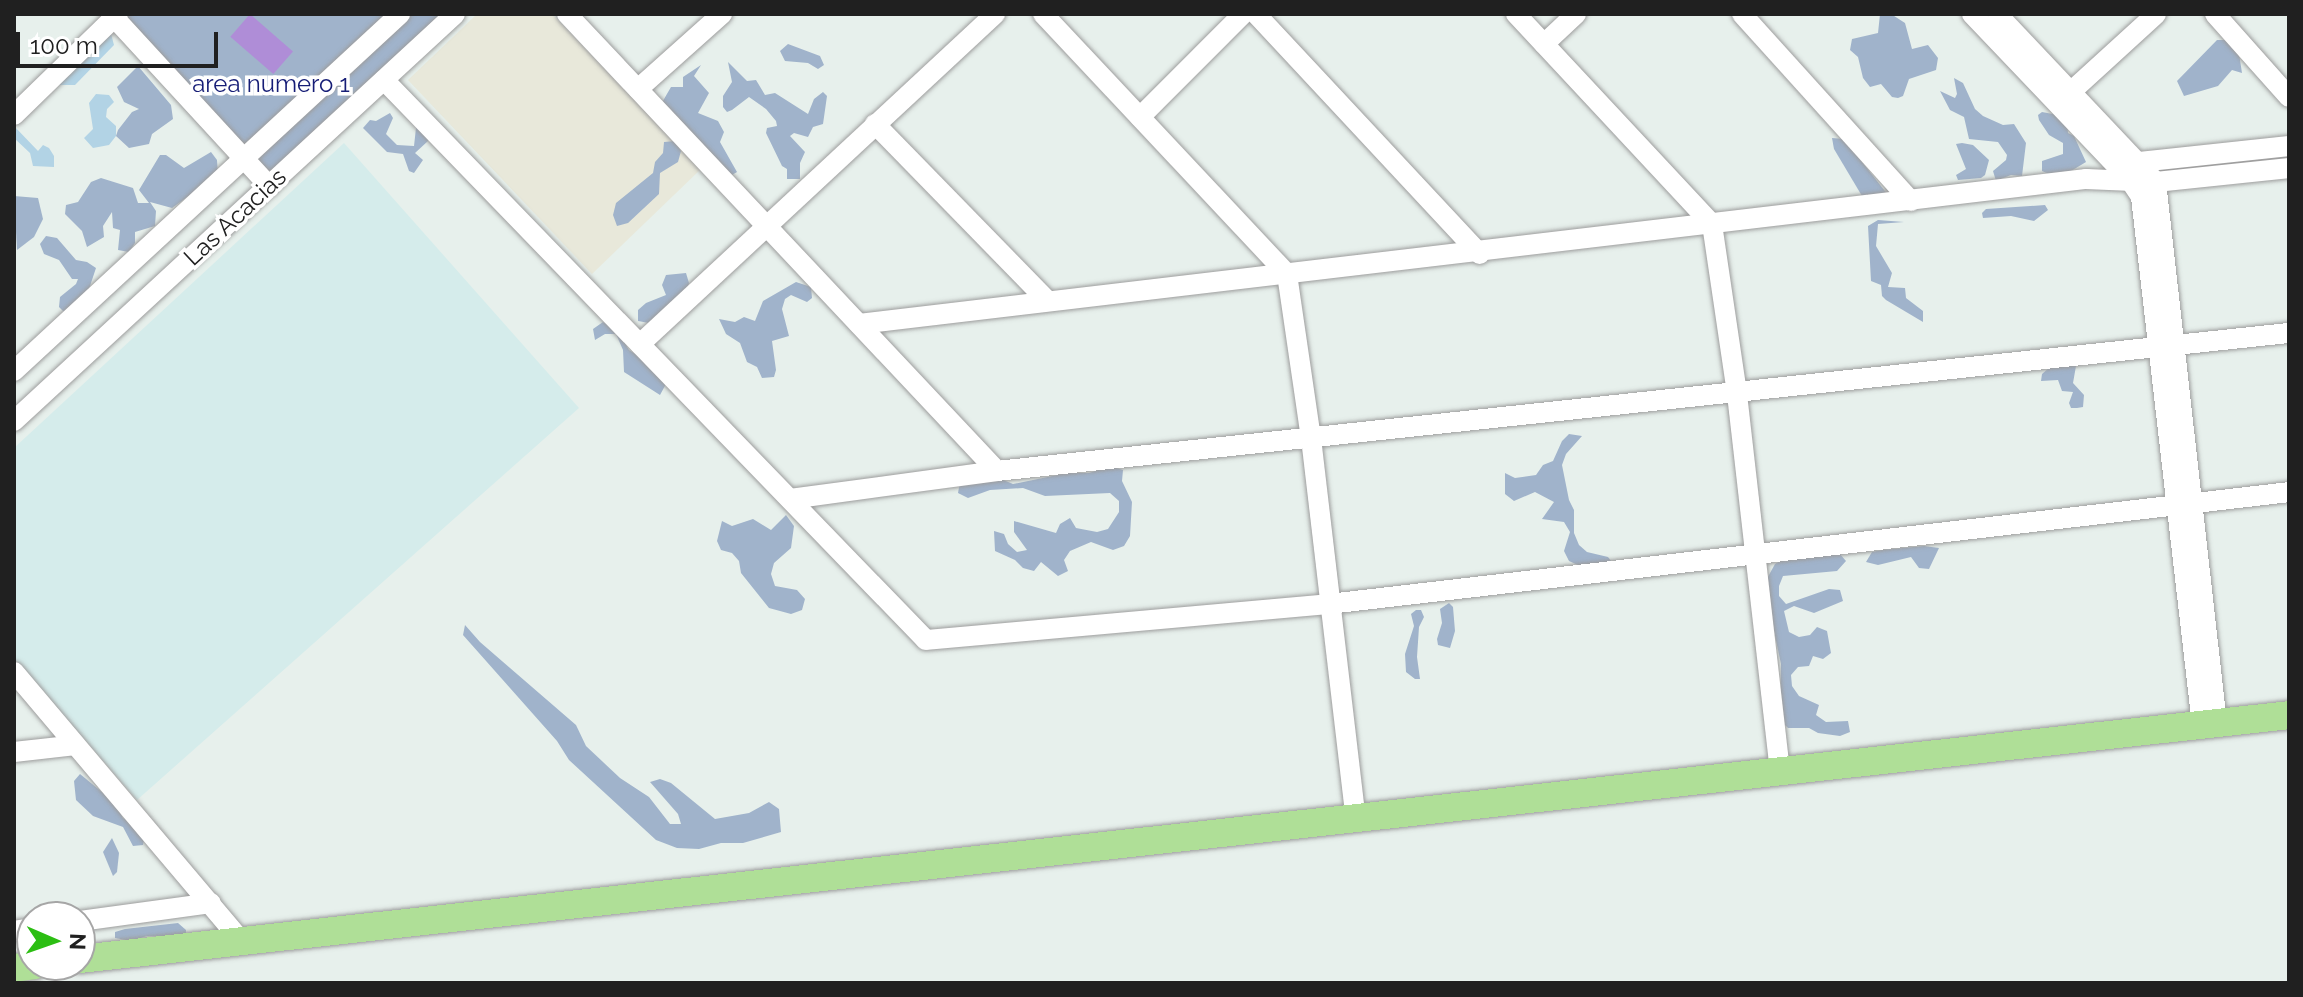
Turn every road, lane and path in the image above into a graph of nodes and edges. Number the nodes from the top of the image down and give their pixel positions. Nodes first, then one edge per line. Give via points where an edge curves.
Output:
1 (400, 14) edge
2 (455, 14) edge
3 (567, 14) edge
4 (722, 14) edge
5 (995, 14) edge
6 (1043, 14) edge
7 (1243, 14) edge
8 (1256, 14) edge
9 (1516, 14) edge
10 (1576, 14) edge
11 (1742, 14) edge
12 (1972, 14) edge
13 (1997, 14) edge
14 (2156, 14) edge
15 (2215, 14) edge
16 (115, 15) edge
17 (1544, 44) junction
18 (384, 80) junction
19 (638, 89) junction
20 (2289, 97) edge
21 (2064, 98) junction
22 (14, 115) edge
23 (1140, 117) junction
24 (875, 124) junction
25 (2289, 146) edge
26 (243, 158) junction
27 (2113, 164) junction
28 (2289, 168) edge
29 (2134, 171) junction
30 (2086, 179) junction
31 (2156, 182) junction
32 (269, 186) junction
33 (1911, 201) junction
34 (1712, 224) junction
35 (766, 226) junction
36 (1480, 254) junction
37 (1287, 274) junction
38 (1047, 300) junction
39 (859, 324) junction
40 (2289, 333) edge
41 (640, 344) junction
42 (2168, 346) junction
43 (14, 371) edge
44 (1737, 394) junction
45 (14, 421) edge
46 (1311, 438) junction
47 (997, 471) junction
48 (2289, 492) edge
49 (790, 499) junction
50 (2185, 503) junction
51 (1754, 552) junction
52 (1329, 604) junction
53 (14, 672) edge
54 (2289, 715) edge
55 (2210, 724) junction
56 (76, 745) junction
57 (14, 752) edge
58 (1780, 770) junction
59 (1356, 820) junction
60 (211, 903) junction
61 (96, 919) edge
62 (240, 939) junction
63 (96, 957) edge

1 - 26 street, Las Acacias
2 - 18 street, Las Acacias
3 - 19 street
4 - 19 street
5 - 24 street
6 - 23 street
7 - 23 street
8 - 36 street
9 - 17 street
10 - 17 street
11 - 33 street
12 - 21 street
13 - 21 street
14 - 21 street
15 - 20 street
16 - 22 street
16 - 26 street
17 - 34 street
18 - 32 street, Las Acacias
18 - 41 street
19 - 35 street
21 - 27 street
21 - 29 street
23 - 37 street
24 - 35 street
24 - 38 street
25 - 29 street
26 - 32 street
26 - 43 street, Las Acacias
27 - 29 street
27 - 30 street
28 - 31 street
29 - 30 street
29 - 31 street
29 - 42 street
30 - 33 street
31 - 42 street
32 - 45 street, Las Acacias
33 - 34 street
34 - 36 street
34 - 44 street
35 - 39 street
35 - 41 street
36 - 37 street
37 - 38 street
37 - 46 street
38 - 39 street
39 - 47 street
40 - 42 street
41 - 49 street
42 - 44 street
42 - 50 street
44 - 46 street
44 - 51 street
46 - 47 street
46 - 52 street
47 - 49 street
48 - 50 street
49 - 52 street via 926,640
50 - 51 street
50 - 55 street
51 - 52 street
51 - 58 street
52 - 59 street
53 - 56 street
54 - 55 highway
55 - 58 highway
56 - 57 street
56 - 60 street
58 - 59 highway
59 - 62 highway
60 - 61 street
60 - 62 street
62 - 63 highway

